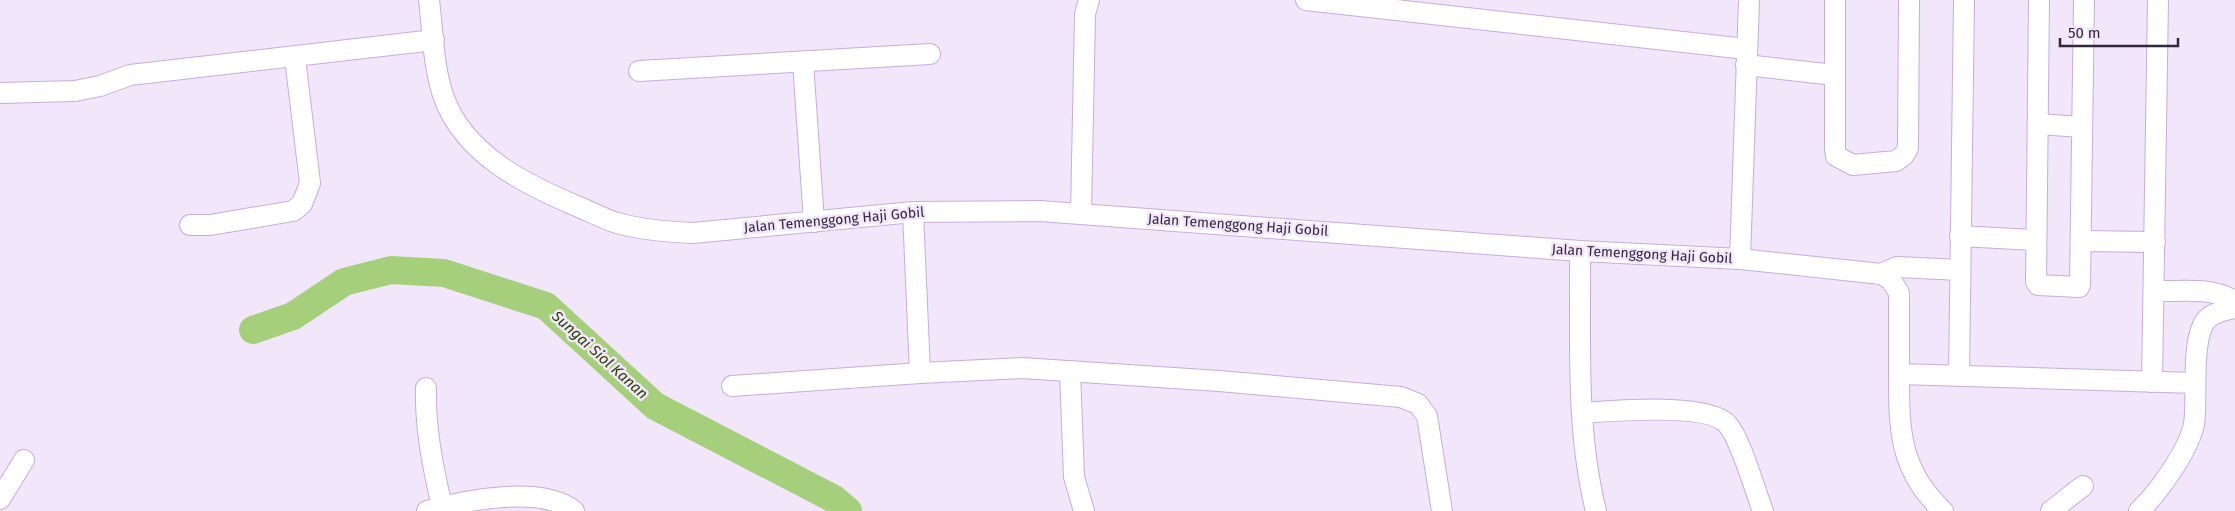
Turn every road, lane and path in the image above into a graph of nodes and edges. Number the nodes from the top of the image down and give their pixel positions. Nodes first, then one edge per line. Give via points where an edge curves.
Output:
1 (429, 0) edge
2 (1088, 0) edge
3 (1306, 0) edge
4 (1749, 0) edge
5 (1835, 0) edge
6 (1908, 0) edge
7 (1964, 0) edge
8 (2040, 0) edge
9 (2084, 0) edge
10 (2158, 0) edge
11 (434, 40) junction
12 (930, 54) dead end
13 (1746, 57) junction
14 (295, 58) junction
15 (804, 62) junction
16 (639, 71) dead end
17 (1834, 75) junction
18 (0, 94) edge
19 (2038, 124) junction
20 (2082, 127) junction
21 (913, 212) junction
22 (1080, 213) junction
23 (814, 222) junction
24 (190, 225) dead end
25 (1960, 236) junction
26 (2036, 240) junction
27 (2081, 241) junction
28 (2154, 242) junction
29 (1580, 251) junction
30 (1740, 259) junction
31 (1960, 270) junction
32 (1881, 274) junction
33 (2154, 291) junction
34 (2235, 302) edge
35 (2235, 308) edge
36 (1070, 371) junction
37 (920, 373) junction
38 (1899, 374) junction
39 (1959, 376) junction
40 (2152, 382) junction
41 (2195, 383) junction
42 (732, 386) dead end
43 (426, 388) dead end
44 (1582, 413) junction
45 (24, 460) dead end
46 (2083, 486) dead end
47 (0, 499) edge
48 (435, 509) edge
49 (574, 511) edge
50 (1084, 511) edge
51 (1442, 511) edge
52 (1596, 511) edge
53 (1763, 511) edge
54 (1943, 511) edge
55 (2051, 511) edge
56 (2139, 511) edge

1 - 11 street, Jalan Temenggong Haji Gobil
2 - 22 street
3 - 13 street
4 - 13 street
5 - 17 street
6 - 17 street via 1908,148 1904,156 1896,161 1853,165 1836,156
7 - 25 street
8 - 19 street
9 - 20 street
10 - 28 street
11 - 14 street
11 - 23 street, Jalan Temenggong Haji Gobil via 444,97 454,119 470,140 501,168 532,187 617,223 659,231 693,233
12 - 15 street
13 - 17 street
13 - 30 street
14 - 18 street via 130,75 74,91
14 - 24 street via 310,170 308,193 302,204 293,211 210,225
15 - 16 street
15 - 23 street
19 - 20 street
19 - 26 street
20 - 27 street
21 - 22 street, Jalan Temenggong Haji Gobil
21 - 23 street, Jalan Temenggong Haji Gobil
21 - 37 street
22 - 29 street, Jalan Temenggong Haji Gobil
25 - 26 street
25 - 31 street
26 - 27 street via 2036,284 2078,287
27 - 28 street
28 - 33 street
29 - 30 street, Jalan Temenggong Haji Gobil
29 - 44 street
30 - 32 street, Jalan Temenggong Haji Gobil
31 - 32 street via 1898,267
31 - 39 street
32 - 38 street via 1891,280 1899,293
33 - 34 street via 2214,292 2227,295
33 - 40 street
35 - 41 street via 2219,311 2206,320 2198,338
36 - 37 street via 1022,368
36 - 50 street via 1072,461 1077,493
36 - 51 street via 1401,397 1418,404 1427,416
37 - 42 street
38 - 39 street
38 - 54 street via 1900,422 1905,456 1915,477
39 - 40 street
40 - 41 street
41 - 56 street via 2194,426 2179,460
43 - 48 street via 425,414
44 - 52 street via 1589,482
44 - 53 street via 1699,411 1716,416 1728,425 1737,442
45 - 47 street
46 - 55 street
48 - 49 street via 536,496 567,505

